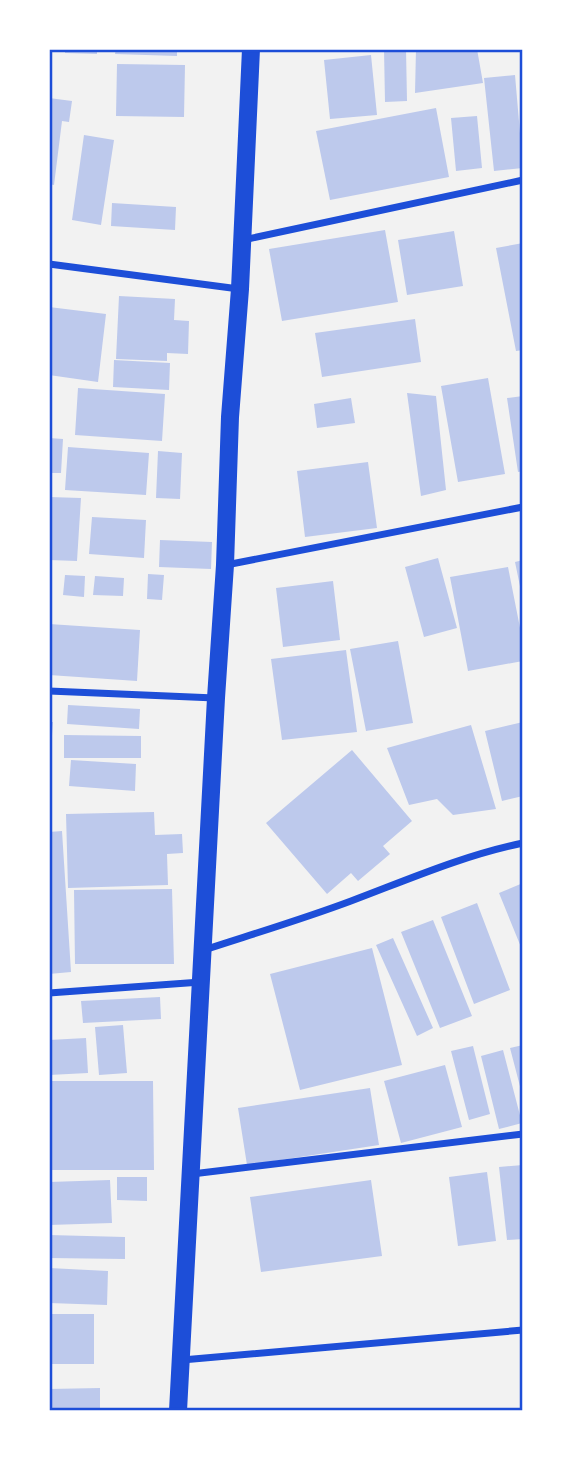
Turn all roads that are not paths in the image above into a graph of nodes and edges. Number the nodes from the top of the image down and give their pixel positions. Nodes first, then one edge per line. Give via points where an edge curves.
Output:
1 (251, 49) edge
2 (523, 180) edge
3 (243, 240) junction
4 (49, 264) edge
5 (240, 289) junction
6 (523, 508) edge
7 (225, 565) junction
8 (49, 691) edge
9 (216, 698) junction
10 (523, 843) edge
11 (204, 950) junction
12 (202, 982) junction
13 (49, 993) edge
14 (523, 1134) edge
15 (191, 1174) junction
16 (523, 1330) edge
17 (181, 1360) junction
18 (178, 1411) edge

1 - 3 main road
2 - 3 street
3 - 5 main road
4 - 5 street
5 - 7 main road
6 - 7 street
7 - 9 main road
8 - 9 street
9 - 11 main road
10 - 11 street
11 - 12 main road
12 - 13 street
12 - 15 main road
14 - 15 street
15 - 17 main road
16 - 17 street
17 - 18 main road

